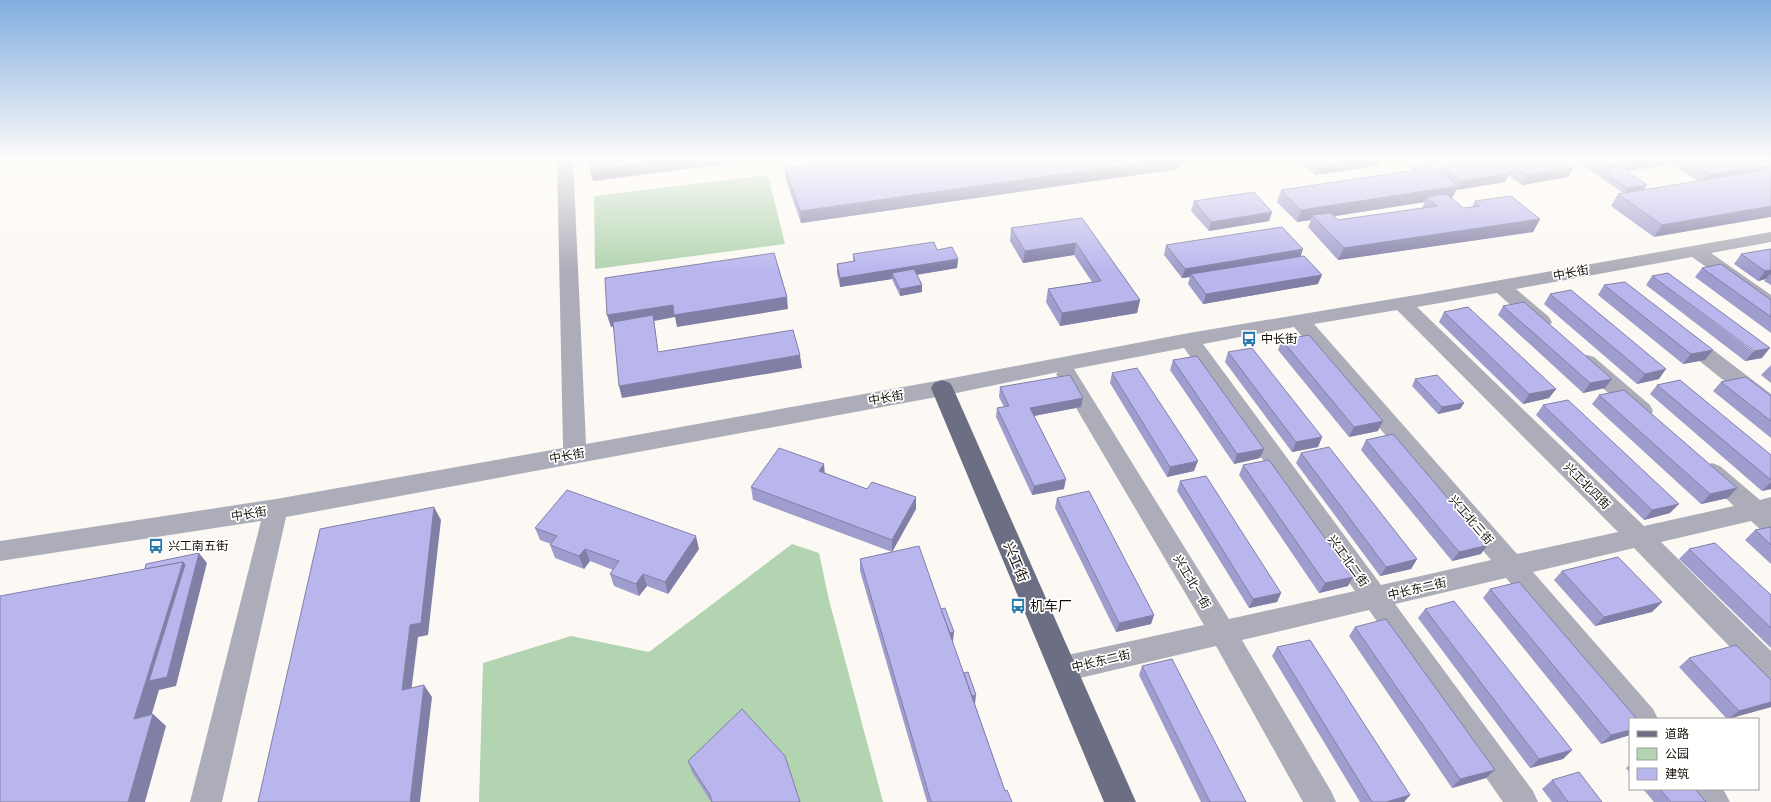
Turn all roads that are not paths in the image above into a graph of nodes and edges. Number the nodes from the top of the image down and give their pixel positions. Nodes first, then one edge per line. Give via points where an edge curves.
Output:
1 (566, 196) edge
2 (1771, 236) edge
3 (1694, 250) junction
4 (1595, 268) junction
5 (1614, 283) edge
6 (1500, 285) junction
7 (1402, 304) junction
8 (1771, 304) edge
9 (1299, 320) junction
10 (1670, 328) edge
11 (1189, 340) junction
12 (1061, 364) junction
13 (942, 388) junction
14 (1771, 406) edge
15 (1655, 422) edge
16 (575, 454) junction
17 (1697, 458) edge
18 (276, 509) junction
19 (1766, 514) edge
20 (1640, 538) junction
21 (0, 551) edge
22 (1512, 568) junction
23 (1375, 598) junction
24 (1223, 633) junction
25 (1063, 670) junction
26 (1771, 670) edge
27 (1642, 718) edge
28 (1704, 790) edge
29 (206, 802) edge
30 (1120, 802) edge
31 (1320, 802) edge
32 (1522, 802) edge
33 (1714, 802) edge

1 - 16 street
2 - 3 street, 中长街
3 - 4 street, 中长街
3 - 8 street
4 - 5 street
4 - 6 street, 中长街
6 - 7 street, 中长街
6 - 15 street
7 - 9 street, 中长街
7 - 20 street, 兴工北四街
9 - 11 street, 中长街
9 - 22 street, 兴工北三街
10 - 14 street
11 - 12 street, 中长街
11 - 23 street, 兴工北二街
12 - 13 street, 中长街
12 - 24 street, 兴工北一街
13 - 16 street, 中长街
13 - 25 main road, 兴工街
16 - 18 street, 中长街
17 - 19 street
18 - 21 street, 中长街
18 - 29 street
19 - 20 street, 中长东二街
20 - 22 street, 中长东二街
20 - 26 street, 兴工北四街
22 - 23 street, 中长东二街
22 - 27 street, 兴工北三街
23 - 24 street, 中长东二街
23 - 32 street, 兴工北二街
24 - 25 street, 中长东二街
24 - 31 street, 兴工北一街
25 - 30 main road, 兴工街
28 - 33 street

